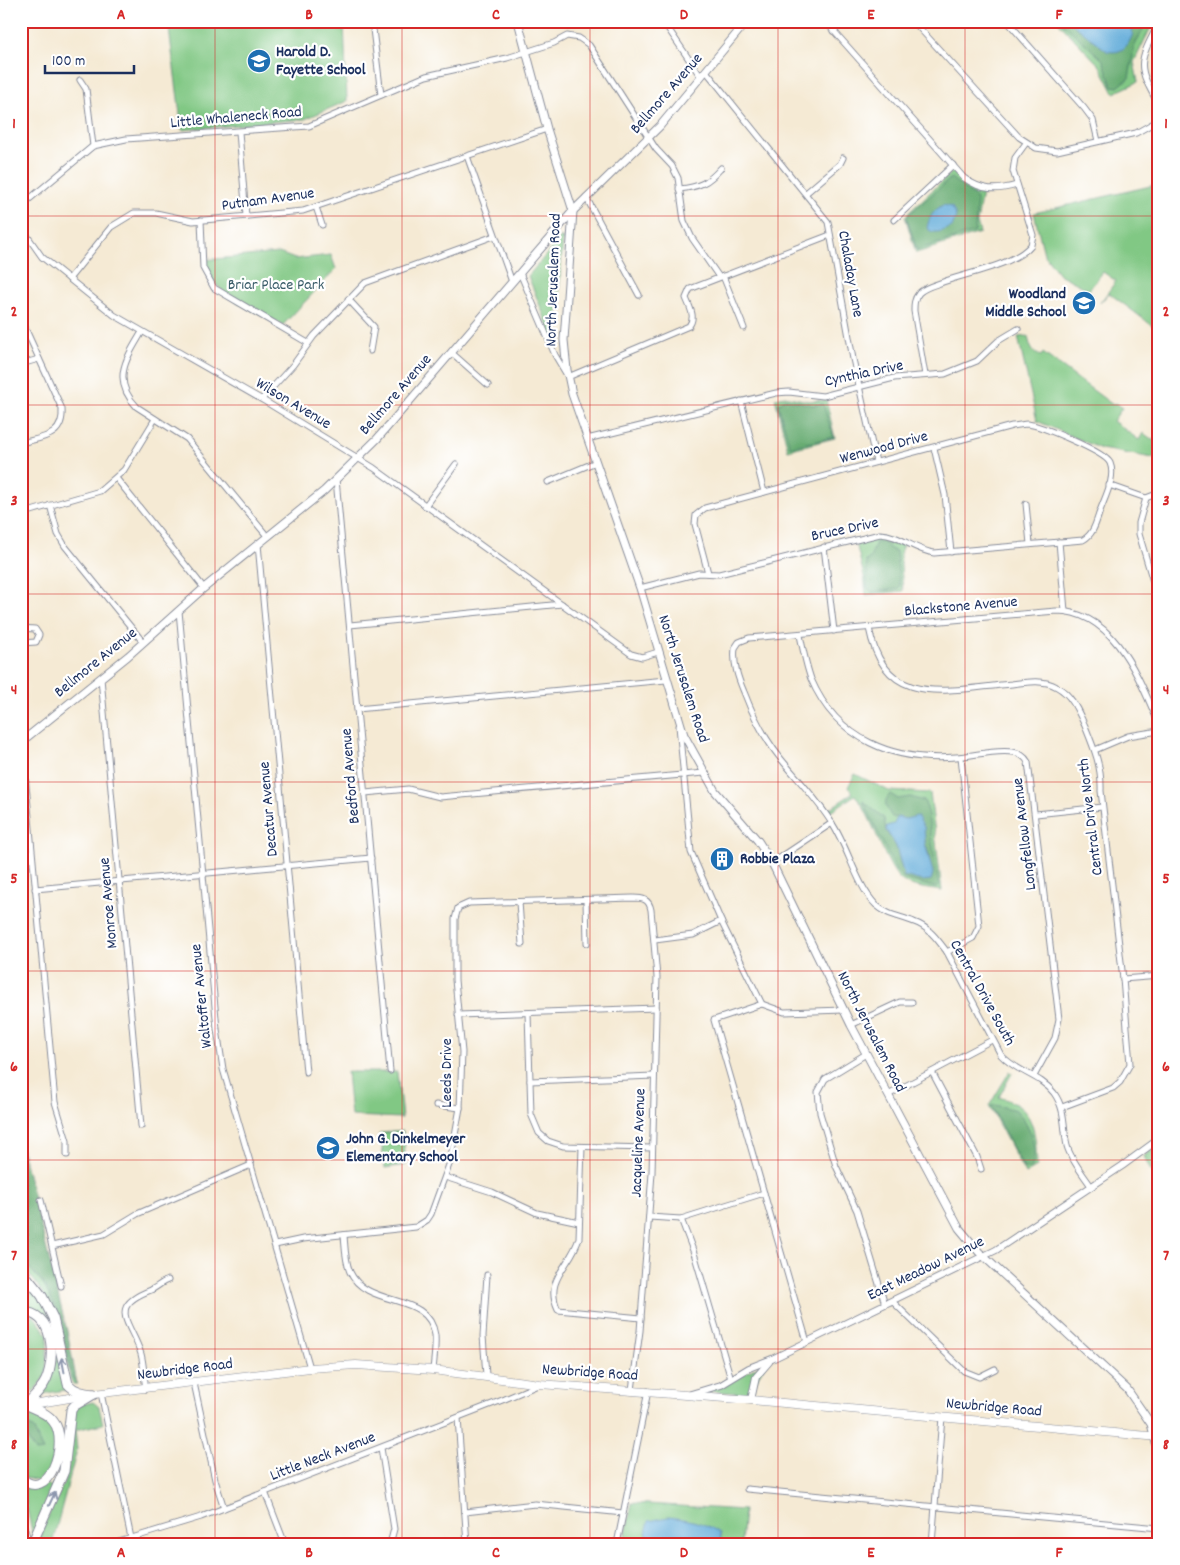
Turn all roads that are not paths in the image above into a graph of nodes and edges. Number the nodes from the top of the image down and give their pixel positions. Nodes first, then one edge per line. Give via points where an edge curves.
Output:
1 (372, 21) edge
2 (518, 21) edge
3 (663, 21) edge
4 (747, 21) edge
5 (825, 21) edge
6 (846, 21) edge
7 (913, 21) edge
8 (1007, 21) edge
9 (1158, 22) edge
10 (833, 31) junction
11 (526, 52) junction
12 (704, 74) junction
13 (80, 80) dead end
14 (381, 95) junction
15 (1159, 105) edge
16 (1159, 120) edge
17 (547, 129) junction
18 (239, 132) junction
19 (648, 136) junction
20 (1098, 141) junction
21 (1026, 143) junction
22 (93, 146) junction
23 (467, 156) junction
24 (844, 158) dead end
25 (953, 165) junction
26 (721, 168) dead end
27 (1017, 186) junction
28 (679, 189) junction
29 (806, 193) junction
30 (21, 197) edge
31 (586, 197) junction
32 (22, 205) edge
33 (316, 207) junction
34 (573, 211) junction
35 (246, 216) junction
36 (201, 220) junction
37 (894, 220) dead end
38 (322, 225) dead end
39 (21, 226) edge
40 (830, 235) junction
41 (494, 236) junction
42 (520, 273) junction
43 (721, 277) junction
44 (69, 279) junction
45 (512, 282) junction
46 (639, 295) dead end
47 (348, 299) junction
48 (21, 319) edge
49 (744, 328) dead end
50 (1018, 329) dead end
51 (142, 332) junction
52 (308, 343) junction
53 (370, 351) dead end
54 (452, 353) junction
55 (39, 359) junction
56 (21, 364) edge
57 (925, 375) junction
58 (568, 377) junction
59 (488, 385) dead end
60 (859, 387) junction
61 (262, 400) junction
62 (741, 401) junction
63 (155, 419) junction
64 (587, 439) junction
65 (21, 443) edge
66 (934, 448) junction
67 (358, 458) junction
68 (596, 462) junction
69 (876, 462) junction
70 (456, 464) dead end
71 (116, 478) junction
72 (336, 479) junction
73 (548, 482) dead end
74 (1109, 485) junction
75 (764, 492) junction
76 (1159, 493) edge
77 (1146, 498) junction
78 (1026, 504) dead end
79 (50, 505) junction
80 (425, 506) junction
81 (21, 514) edge
82 (267, 536) junction
83 (1059, 542) junction
84 (258, 544) junction
85 (1030, 544) junction
86 (824, 547) junction
87 (951, 552) junction
88 (708, 573) junction
89 (204, 588) junction
90 (640, 588) junction
91 (1159, 602) edge
92 (563, 604) junction
93 (179, 610) junction
94 (1065, 611) junction
95 (350, 625) junction
96 (21, 628) edge
97 (869, 628) junction
98 (834, 632) junction
99 (800, 635) junction
100 (144, 642) junction
101 (21, 643) edge
102 (658, 652) junction
103 (737, 673) joint
104 (101, 678) junction
105 (666, 680) junction
106 (357, 708) junction
107 (678, 718) junction
108 (1159, 724) edge
109 (1159, 731) edge
110 (22, 741) edge
111 (1096, 750) junction
112 (961, 757) junction
113 (704, 773) junction
114 (685, 775) junction
115 (365, 793) junction
116 (1102, 807) junction
117 (1036, 814) junction
118 (832, 823) junction
119 (371, 858) junction
120 (772, 863) junction
121 (287, 866) junction
122 (203, 874) junction
123 (119, 881) junction
124 (35, 889) junction
125 (586, 900) junction
126 (519, 902) junction
127 (721, 921) junction
128 (655, 940) junction
129 (587, 943) dead end
130 (522, 944) dead end
131 (947, 952) junction
132 (1159, 976) edge
133 (1123, 979) junction
134 (912, 1002) dead end
135 (762, 1004) junction
136 (656, 1008) junction
137 (844, 1010) junction
138 (528, 1013) junction
139 (458, 1015) junction
140 (851, 1025) junction
141 (992, 1040) junction
142 (866, 1054) junction
143 (390, 1071) dead end
144 (306, 1072) dead end
145 (932, 1072) junction
146 (654, 1076) junction
147 (1034, 1076) junction
148 (530, 1081) junction
149 (888, 1095) junction
150 (436, 1105) dead end
151 (1062, 1107) junction
152 (460, 1108) junction
153 (141, 1126) dead end
154 (1159, 1139) edge
155 (582, 1147) junction
156 (652, 1148) junction
157 (68, 1155) dead end
158 (251, 1165) junction
159 (981, 1170) dead end
160 (445, 1177) junction
161 (1091, 1186) junction
162 (764, 1192) junction
163 (41, 1200) dead end
164 (649, 1216) junction
165 (681, 1219) junction
166 (579, 1222) junction
167 (344, 1234) junction
168 (275, 1245) junction
169 (52, 1246) junction
170 (984, 1256) junction
171 (21, 1270) edge
172 (486, 1274) dead end
173 (168, 1280) dead end
174 (61, 1286) dead end
175 (892, 1301) junction
176 (885, 1304) junction
177 (21, 1312) edge
178 (641, 1318) junction
179 (807, 1342) junction
180 (772, 1359) junction
181 (310, 1368) junction
182 (433, 1370) junction
183 (995, 1370) dead end
184 (486, 1375) junction
185 (730, 1379) junction
186 (194, 1383) junction
187 (540, 1384) junction
188 (146, 1389) junction
189 (632, 1390) junction
190 (648, 1391) junction
191 (98, 1394) junction
192 (689, 1394) junction
193 (751, 1400) junction
194 (24, 1405) edge
195 (942, 1417) junction
196 (458, 1418) junction
197 (1157, 1437) edge
198 (381, 1448) junction
199 (1159, 1455) edge
200 (21, 1477) edge
201 (746, 1489) dead end
202 (265, 1492) junction
203 (224, 1508) junction
204 (935, 1508) junction
205 (465, 1512) junction
206 (623, 1513) junction
207 (21, 1523) edge
208 (1159, 1528) edge
209 (131, 1538) junction
210 (27, 1544) edge
211 (32, 1544) edge
212 (112, 1544) edge
213 (285, 1544) edge
214 (390, 1544) edge
215 (467, 1544) edge
216 (617, 1544) edge
217 (932, 1544) edge

1 - 14 street
2 - 11 main road, North Jerusalem Road
3 - 12 street, Chaladay Lane
4 - 12 main road, Bellmore Avenue
5 - 10 street
6 - 10 street
7 - 21 street
8 - 20 street via 1084,108 1093,120
9 - 15 street via 1141,65 1145,80
10 - 25 street
11 - 14 street, Little Whaleneck Road via 426,76
11 - 17 main road, North Jerusalem Road
11 - 19 street, Little Whaleneck Road via 567,36 579,38 589,45
12 - 19 main road, Bellmore Avenue
12 - 29 street, Chaladay Lane
13 - 22 street via 86,89
14 - 18 street, Little Whaleneck Road via 309,126
16 - 20 street via 1136,133
17 - 23 street, Putnam Avenue
17 - 34 main road, North Jerusalem Road
18 - 22 street, Little Whaleneck Road via 126,139
18 - 35 street
19 - 28 street, Little Whaleneck Road via 672,166
19 - 31 main road, Bellmore Avenue
20 - 21 street via 1057,151
21 - 27 street via 1015,158 1013,171
22 - 32 street, Little Whaleneck Road
23 - 33 street, Putnam Avenue
23 - 41 street
24 - 29 street
25 - 27 street via 964,178 981,188 996,190
25 - 37 street
26 - 28 street via 697,188
27 - 57 street via 1033,235 1026,251 1015,258 925,288 916,298 914,311
28 - 43 street, Little Whaleneck Road via 684,221 692,238
29 - 40 street, Chaladay Lane via 826,218
30 - 32 street
31 - 34 main road, Bellmore Avenue
31 - 46 street
33 - 35 street, Putnam Avenue
33 - 38 street
34 - 42 main road, Bellmore Avenue
34 - 58 main road, North Jerusalem Road via 564,326
35 - 36 street, Putnam Avenue
36 - 44 street, Putnam Avenue via 182,220 146,212 128,216 111,227
36 - 52 street via 203,268 214,288
39 - 44 street, Wilson Avenue via 35,249
40 - 43 street
40 - 60 street, Chaladay Lane
41 - 45 street
41 - 47 street via 376,277 359,287
42 - 45 main road, Bellmore Avenue
42 - 58 street via 555,355
43 - 49 street, Little Whaleneck Road
43 - 58 street via 687,292 693,315 688,326
44 - 51 street, Wilson Avenue via 114,315
45 - 54 main road, Bellmore Avenue
47 - 52 street
47 - 53 street via 374,327
48 - 55 street
50 - 57 street, Cynthia Drive via 970,366 945,374
51 - 61 street, Wilson Avenue
51 - 63 street via 124,366 123,381 131,400
52 - 61 street
54 - 59 street
54 - 67 main road, Bellmore Avenue
55 - 56 street
55 - 65 street via 62,409 61,423 54,432
57 - 60 street, Cynthia Drive via 894,378
58 - 64 main road, North Jerusalem Road
60 - 62 street, Cynthia Drive via 823,396 786,392
60 - 69 street, Chaladay Lane
61 - 67 street, Wilson Avenue
62 - 64 street, Cynthia Drive
62 - 75 street
63 - 71 street via 130,463
63 - 82 street via 187,439
64 - 68 main road, North Jerusalem Road
66 - 69 street, Wenwood Drive
66 - 74 street, Wenwood Drive via 1027,424 1038,426 1105,457 1111,468
66 - 87 street via 945,495
67 - 72 main road, Bellmore Avenue
67 - 80 street, Wilson Avenue
68 - 73 street
68 - 90 main road, North Jerusalem Road
69 - 75 street, Wenwood Drive
70 - 80 street
71 - 79 street via 92,494
71 - 89 street
72 - 82 main road, Bellmore Avenue
72 - 95 street, Bedford Avenue
74 - 77 street
74 - 83 street, Bruce Drive via 1089,537
75 - 88 street, Wenwood Drive via 705,508 696,515 695,524
76 - 77 street
77 - 91 street via 1139,534
78 - 85 street
79 - 81 street
79 - 100 street via 64,546
80 - 92 street, Wilson Avenue
82 - 84 main road, Bellmore Avenue
83 - 85 street, Bruce Drive
83 - 94 street
84 - 89 main road, Bellmore Avenue
84 - 121 street, Decatur Avenue
85 - 87 street, Bruce Drive
86 - 87 street, Bruce Drive via 880,534 896,536 928,552
86 - 88 street, Bruce Drive via 719,574
86 - 98 street
88 - 90 street, Bruce Drive
89 - 93 main road, Bellmore Avenue
90 - 102 main road, North Jerusalem Road
92 - 95 street
92 - 102 street, Wilson Avenue via 631,654 642,657
93 - 100 main road, Bellmore Avenue
93 - 122 street, Waltoffer Avenue
94 - 97 street, Blackstone Avenue
94 - 108 street, Blackstone Avenue via 1076,612 1092,620 1126,655
95 - 106 street, Bedford Avenue
96 - 101 street via 35,629 39,635 36,642
97 - 98 street, Blackstone Avenue
97 - 111 street, Central Drive North via 876,655 884,668 898,681 915,688 939,690 1037,681 1058,687 1076,706
98 - 99 street, Blackstone Avenue
99 - 103 street, Blackstone Avenue via 743,640 735,648
99 - 112 street, Longfellow Avenue via 816,689 849,730 895,754 929,759
100 - 104 main road, Bellmore Avenue
102 - 105 main road, North Jerusalem Road
103 - 118 street, Central Drive South via 752,713 767,740 818,801
104 - 110 main road, Bellmore Avenue
104 - 123 street, Monroe Avenue
105 - 106 street
105 - 107 main road, North Jerusalem Road
106 - 115 street, Bedford Avenue
107 - 113 main road, North Jerusalem Road
107 - 114 street
109 - 111 street via 1128,736
110 - 124 street
111 - 116 street, Central Drive North
112 - 117 street, Longfellow Avenue via 1009,751 1024,757 1031,770
112 - 131 street via 979,926 973,938
113 - 114 street
113 - 120 main road, North Jerusalem Road
114 - 115 street via 440,797 408,789
114 - 127 street via 692,852
115 - 119 street, Bedford Avenue
116 - 117 street
116 - 133 street, Central Drive North
117 - 147 street, Longfellow Avenue via 1059,1019 1055,1038
118 - 120 street
118 - 131 street, Central Drive South via 875,904 889,914 927,929
119 - 121 street
119 - 143 street, Bedford Avenue
120 - 137 main road, North Jerusalem Road
121 - 122 street
121 - 144 street, Decatur Avenue
122 - 123 street
122 - 158 street, Waltoffer Avenue via 223,1068
123 - 124 street
123 - 153 street, Monroe Avenue
124 - 157 street via 55,1102
125 - 126 street
125 - 128 street, Jacqueline Avenue via 645,899 650,903
125 - 129 street
126 - 130 street
126 - 139 street, Leeds Drive via 469,903 458,908 455,914
127 - 128 street via 693,935
127 - 135 street
128 - 136 street, Jacqueline Avenue
131 - 141 street, Central Drive South
132 - 133 street
133 - 151 street, Central Drive North via 1131,1056 1127,1073 1113,1088
134 - 140 street via 900,1002
135 - 137 street via 784,1012
135 - 162 street via 714,1020
136 - 138 street
136 - 146 street, Jacqueline Avenue
137 - 140 main road, North Jerusalem Road
138 - 139 street
138 - 148 street
139 - 152 street, Leeds Drive via 462,1067
140 - 142 main road, North Jerusalem Road
141 - 145 street
141 - 147 street, Central Drive South via 1008,1062
142 - 149 main road, North Jerusalem Road
142 - 176 street via 825,1079 817,1100 836,1166 857,1211
145 - 149 street
145 - 159 street
146 - 148 street
146 - 156 street, Jacqueline Avenue
147 - 151 street, Central Drive South via 1052,1091
148 - 155 street via 531,1114 539,1133 557,1145
149 - 170 main road, North Jerusalem Road via 959,1228
150 - 152 street
151 - 161 street, Central Drive South via 1068,1148
152 - 160 street, Leeds Drive
154 - 161 street, East Meadow Avenue
155 - 156 street
155 - 166 street
156 - 164 street, Jacqueline Avenue
158 - 168 street, Waltoffer Avenue
158 - 169 street via 137,1214 104,1234
160 - 166 street via 492,1192 537,1213
160 - 167 street, Leeds Drive via 431,1214 420,1226
161 - 170 street, East Meadow Avenue
162 - 165 street
162 - 179 street
163 - 169 street
164 - 165 street
164 - 178 street, Jacqueline Avenue
165 - 185 street
166 - 178 street via 576,1250 555,1282 554,1300 558,1310
167 - 168 street, Leeds Drive via 303,1238
167 - 182 street via 348,1266 357,1283 374,1295 414,1308 431,1324 435,1338
168 - 181 street, Waltoffer Avenue
169 - 174 street
170 - 175 street, East Meadow Avenue
170 - 197 main road, North Jerusalem Road via 1119,1381 1140,1405
191 -> 171 highway via 72,1389 68,1384 53,1318 42,1296
172 - 184 street via 483,1336
173 - 188 street via 137,1295 125,1310 141,1354
175 - 176 street, East Meadow Avenue
175 - 183 street via 964,1371 979,1377
176 - 179 street, East Meadow Avenue
177 - 194 highway via 31,1313 43,1321 48,1329 51,1349 45,1382
178 - 189 street, Jacqueline Avenue
179 - 180 street, East Meadow Avenue
180 - 185 street, East Meadow Avenue
180 - 193 street via 756,1377
181 - 182 main road, Newbridge Road via 356,1365
181 - 186 main road, Newbridge Road
182 - 184 main road, Newbridge Road
184 - 187 main road, Newbridge Road
185 - 192 street, East Meadow Avenue via 713,1388
186 - 188 main road, Newbridge Road
186 - 203 street
187 - 189 main road, Newbridge Road
187 - 196 street, Little Neck Avenue
188 - 191 main road, Newbridge Road
189 - 190 main road, Newbridge Road
190 - 192 main road, Newbridge Road
190 - 206 street
191 - 194 main road, Newbridge Road
191 - 209 street
211 -> 191 highway via 64,1471 71,1410
192 - 193 main road, Newbridge Road
193 - 195 main road, Newbridge Road
194 - 200 highway via 49,1416 60,1437 52,1473 43,1482 30,1484
195 - 197 main road, Newbridge Road
195 - 204 street
196 - 198 street, Little Neck Avenue
196 - 205 street
197 - 199 main road, North Jerusalem Road
198 - 202 street, Little Neck Avenue
198 - 214 street via 394,1530
201 - 204 street
202 - 203 street, Little Neck Avenue
202 - 213 street
203 - 209 street, Little Neck Avenue
204 - 208 street
204 - 217 street
205 - 206 street via 535,1504
205 - 215 street
206 - 216 street
207 - 210 highway
209 - 212 street, Little Neck Avenue

